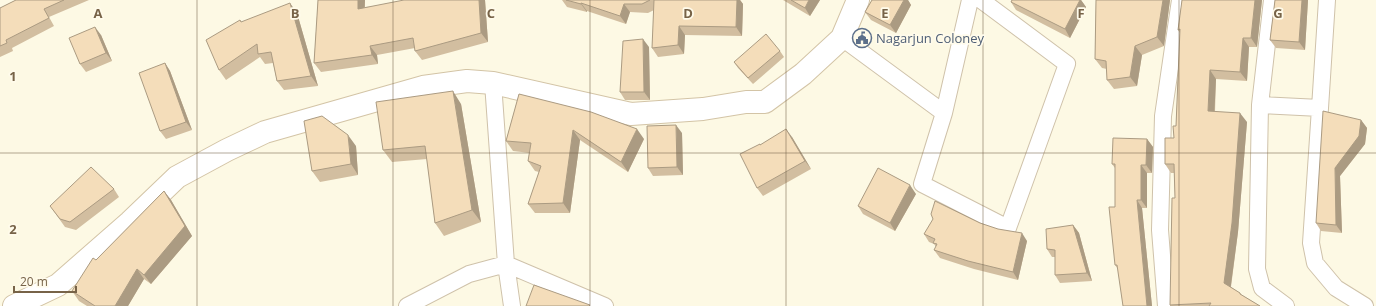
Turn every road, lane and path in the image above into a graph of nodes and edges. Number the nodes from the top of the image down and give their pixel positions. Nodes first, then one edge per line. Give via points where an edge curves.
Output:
1 (858, 0) edge
2 (970, 0) edge
3 (981, 0) edge
4 (1180, 0) edge
5 (1272, 0) edge
6 (1327, 0) edge
7 (842, 38) junction
8 (493, 83) junction
9 (1260, 105) junction
10 (1320, 108) junction
11 (944, 113) junction
12 (506, 264) junction
13 (20, 305) edge
14 (407, 306) edge
15 (512, 306) edge
16 (605, 306) edge
17 (1166, 306) edge
18 (1286, 306) edge
19 (1365, 306) edge

1 - 7 main road
2 - 11 street
3 - 11 street via 1068,64 1008,228 922,184
4 - 17 street via 1163,116 1160,230
5 - 9 street
6 - 10 street
7 - 8 main road via 803,74 765,102 631,114
7 - 11 street
8 - 12 street
8 - 13 main road via 467,81 423,87 265,132 177,177 58,285
9 - 10 street
9 - 18 street via 1257,269 1262,288
10 - 19 street via 1311,242 1315,263 1336,288
12 - 14 street via 469,274
12 - 15 street
12 - 16 street

